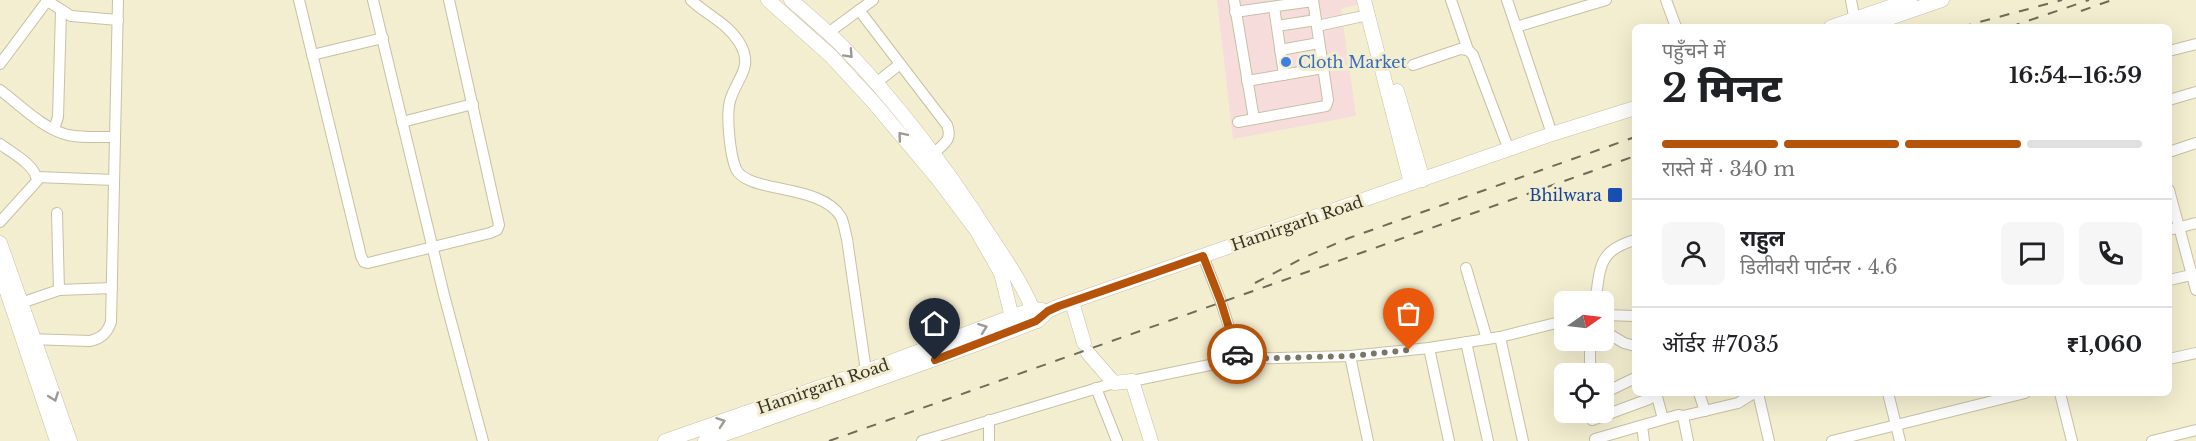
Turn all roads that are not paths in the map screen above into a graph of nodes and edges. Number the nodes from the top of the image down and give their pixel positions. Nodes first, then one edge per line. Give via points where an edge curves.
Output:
1 (46, 0) edge
2 (118, 0) edge
3 (298, 0) edge
4 (374, 0) edge
5 (449, 0) edge
6 (691, 0) edge
7 (768, 0) edge
8 (791, 0) edge
9 (873, 0) edge
10 (1234, 0) edge
11 (1313, 0) edge
12 (1364, 0) edge
13 (1371, 0) edge
14 (1451, 0) edge
15 (1508, 0) edge
16 (1605, 0) edge
17 (1666, 0) edge
18 (1851, 0) edge
19 (1910, 0) edge
20 (1941, 0) edge
21 (1274, 7) junction
22 (859, 10) junction
23 (61, 12) junction
24 (1235, 12) junction
25 (1876, 12) junction
26 (1368, 15) junction
27 (118, 20) junction
28 (1316, 23) junction
29 (1675, 24) edge
30 (1858, 24) edge
31 (1277, 26) junction
32 (1516, 27) junction
33 (828, 33) junction
34 (382, 38) junction
35 (1318, 42) junction
36 (2196, 44) edge
37 (1280, 50) junction
38 (1468, 50) junction
39 (2172, 50) edge
40 (312, 54) junction
41 (0, 64) edge
42 (900, 64) junction
43 (1413, 65) dead end
44 (1323, 68) junction
45 (1284, 75) junction
46 (1247, 81) junction
47 (876, 83) junction
48 (0, 90) edge
49 (2196, 92) edge
50 (2172, 99) edge
51 (473, 104) junction
52 (1632, 109) edge
53 (1254, 118) junction
54 (402, 122) junction
55 (1238, 122) dead end
56 (54, 129) junction
57 (1552, 134) junction
58 (115, 137) junction
59 (2196, 143) edge
60 (0, 144) edge
61 (1509, 150) junction
62 (2172, 151) edge
63 (932, 155) junction
64 (37, 177) junction
65 (114, 180) junction
66 (1417, 181) junction
67 (57, 213) dead end
68 (2172, 213) edge
69 (0, 222) edge
70 (2196, 223) edge
71 (2174, 229) edge
72 (1632, 241) edge
73 (432, 249) junction
74 (2, 250) edge
75 (1203, 256) junction
76 (1466, 268) dead end
77 (0, 271) edge
78 (2194, 274) edge
79 (2172, 279) edge
80 (112, 288) junction
81 (59, 290) junction
82 (2196, 290) edge
83 (1597, 291) edge
84 (1072, 302) junction
85 (21, 303) junction
86 (1035, 315) junction
87 (1614, 315) edge
88 (1632, 316) edge
89 (1015, 323) junction
90 (1554, 324) edge
91 (1500, 337) junction
92 (1614, 337) edge
93 (28, 339) junction
94 (1487, 339) junction
95 (1466, 342) junction
96 (1632, 345) edge
97 (1429, 348) junction
98 (2196, 353) edge
99 (1350, 356) junction
100 (1239, 359) junction
101 (2172, 359) edge
102 (866, 371) junction
103 (1632, 379) edge
104 (1132, 381) junction
105 (1114, 383) junction
106 (1096, 388) junction
107 (1614, 388) edge
108 (1652, 396) edge
109 (1657, 396) edge
110 (1700, 396) edge
111 (1751, 396) edge
112 (1757, 396) edge
113 (1889, 396) edge
114 (2013, 396) edge
115 (2061, 396) edge
116 (1614, 409) edge
117 (1705, 411) junction
118 (1683, 416) junction
119 (1663, 419) junction
120 (989, 420) junction
121 (1593, 423) edge
122 (1895, 425) junction
123 (1642, 426) junction
124 (2196, 430) edge
125 (1596, 440) edge
126 (57, 441) edge
127 (70, 441) edge
128 (483, 441) edge
129 (665, 441) edge
130 (705, 441) edge
131 (922, 441) edge
132 (989, 441) edge
133 (1117, 441) edge
134 (1151, 441) edge
135 (1368, 441) edge
136 (1449, 441) edge
137 (1488, 441) edge
138 (1523, 441) edge
139 (1644, 441) edge
140 (1688, 441) edge
141 (1769, 441) edge
142 (1832, 441) edge
143 (1899, 441) edge
144 (2072, 441) edge
145 (2152, 441) edge

1 - 23 street
1 - 41 street
2 - 27 street
3 - 40 street
4 - 34 street
5 - 51 street
6 - 102 street via 726,26 743,52 745,70 730,99 727,117 736,168 741,176 817,197 842,218
89 -> 7 main road via 1001,273 978,231 875,104 831,56
8 - 33 main road
9 - 22 street
10 - 24 street
11 - 21 street
11 - 28 street
12 - 26 main road
13 - 66 main road
14 - 38 street
15 - 32 street
16 - 32 street
17 - 29 street
18 - 30 street
19 - 25 main road
20 - 25 main road
21 - 24 street
21 - 31 street
22 - 33 street
22 - 42 street
23 - 27 street
23 - 56 street via 58,117
24 - 46 street
25 - 30 main road
26 - 28 street
26 - 66 main road
27 - 58 street
28 - 31 street
28 - 35 street
31 - 37 street
32 - 57 street
33 -> 47 main road
34 - 40 street
34 - 54 street
35 - 37 street
35 - 44 street
36 - 39 street
37 - 45 street
38 - 43 street via 1460,49
38 - 61 street
40 - 73 street via 364,262
42 - 47 street
42 - 63 street via 951,134
44 - 45 street
44 - 53 street via 1326,106
45 - 46 street
46 - 53 street
47 - 63 main road
48 - 56 street
49 - 50 street
51 - 54 street
51 - 73 street via 499,225 490,233
52 - 57 main road, Hamirgarh Road
53 - 55 street
54 - 73 street
56 - 58 street via 70,135
57 - 61 main road, Hamirgarh Road
58 - 65 street
59 - 62 street
60 - 64 street via 32,168
61 - 66 main road, Hamirgarh Road
63 - 86 main road via 995,243
64 - 65 street
64 - 69 street
65 - 80 street
66 - 75 main road, Hamirgarh Road
67 - 81 street
68 - 71 street
70 - 71 street
71 - 78 street
72 - 83 street via 1617,245 1602,262
73 - 128 street
74 - 85 main road
75 - 84 main road, Hamirgarh Road
75 - 100 street
76 - 94 street
77 - 93 main road
78 - 79 street
78 - 82 street
80 - 81 street
80 - 93 street via 111,322 98,339
81 - 85 street
84 - 86 main road, Hamirgarh Road
84 - 105 main road via 1086,348
85 - 93 main road
86 - 89 main road, Hamirgarh Road
87 - 88 street
102 -> 89 main road, Hamirgarh Road
89 - 130 main road, Hamirgarh Road via 871,383
90 - 91 street
91 - 94 street
91 - 138 street
92 - 96 street
93 - 126 main road
93 -> 127 main road
94 - 95 street
95 - 97 street
95 - 137 street
97 - 99 street
97 - 136 street
98 - 101 street
99 - 100 street
99 - 135 street
100 - 104 street
129 -> 102 main road, Hamirgarh Road
103 - 107 street
104 - 105 main road
104 - 134 main road
105 - 106 street
106 - 120 street
106 - 133 street
108 - 116 street
109 - 119 street
110 - 117 street
111 - 117 street
112 - 141 street
113 - 122 street
114 - 122 street
115 - 144 street
117 - 118 street
118 - 119 street
118 - 140 street
119 - 123 street
120 - 131 street
120 - 132 street
121 - 125 street
122 - 142 street
122 - 143 street
123 - 125 street
123 - 139 street
124 - 145 street

